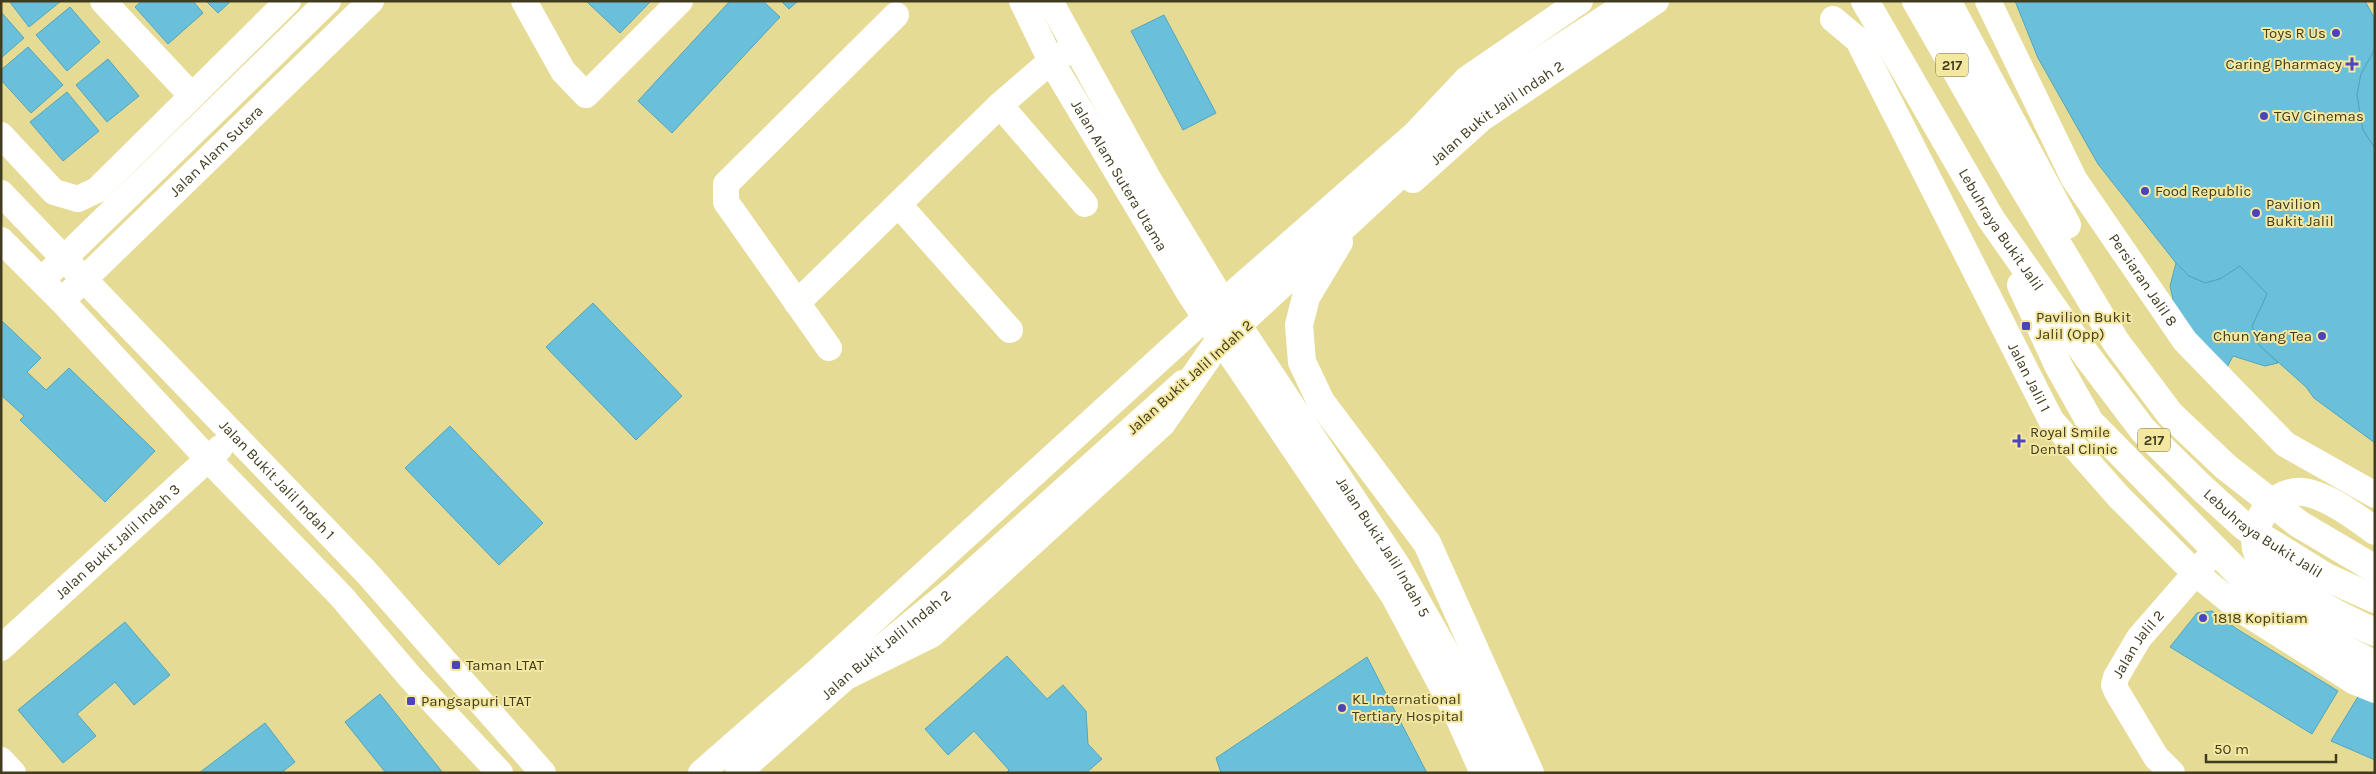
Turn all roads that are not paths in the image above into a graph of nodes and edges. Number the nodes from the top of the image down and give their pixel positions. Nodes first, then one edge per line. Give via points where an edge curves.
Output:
1 (103, 1) edge
2 (288, 1) edge
3 (328, 1) edge
4 (371, 1) edge
5 (524, 1) edge
6 (680, 1) edge
7 (1022, 1) edge
8 (1050, 1) edge
9 (1580, 1) edge
10 (1633, 1) edge
11 (1656, 1) edge
12 (1865, 1) edge
13 (1916, 1) edge
14 (1947, 1) edge
15 (1988, 1) edge
16 (896, 15) dead end
17 (1833, 18) dead end
18 (1074, 47) junction
19 (1051, 61) junction
20 (192, 96) junction
21 (1108, 104) junction
22 (1000, 105) junction
23 (1084, 116) junction
24 (1, 135) edge
25 (1, 194) edge
26 (1085, 204) dead end
27 (899, 205) junction
28 (1354, 215) junction
29 (1991, 219) junction
30 (1, 240) edge
31 (64, 259) junction
32 (84, 279) junction
33 (40, 281) junction
34 (62, 301) junction
35 (798, 304) junction
36 (1215, 310) junction
37 (1010, 330) dead end
38 (1234, 338) junction
39 (2116, 342) junction
40 (829, 348) dead end
41 (233, 436) junction
42 (208, 459) junction
43 (2375, 495) edge
44 (2375, 531) edge
45 (2216, 550) junction
46 (2375, 569) edge
47 (2194, 572) junction
48 (367, 573) junction
49 (341, 596) junction
50 (2375, 599) edge
51 (2375, 632) edge
52 (1, 648) edge
53 (848, 675) junction
54 (2368, 679) edge
55 (1, 760) edge
56 (13, 773) edge
57 (500, 773) edge
58 (543, 773) edge
59 (701, 773) edge
60 (738, 773) edge
61 (1483, 773) edge
62 (1510, 773) edge
63 (1530, 773) edge
64 (2172, 773) edge

1 - 20 street
2 - 20 street
3 - 31 street, Jalan Alam Sutera
4 - 32 street, Jalan Alam Sutera
5 - 6 street via 563,71 586,95
7 - 19 street, Jalan Alam Sutera Utama
8 - 18 street, Jalan Alam Sutera Utama
9 - 36 street, Jalan Bukit Jalil Indah 2 via 1467,79 1415,134
10 - 28 highway via 1479,101
11 - 38 street, Jalan Bukit Jalil Indah 2 via 1481,120
12 - 29 highway, Lebuhraya Bukit Jalil / 217
13 - 39 highway, Lebuhraya Bukit Jalil / 217
14 - 39 highway via 2109,299
15 - 43 street, Persiaran Jalil 8 via 2074,179 2185,341 2284,444
16 - 35 street via 726,184 726,202
17 - 47 street, Jalan Jalil 1 via 1858,40 2051,420 2088,464
18 - 19 street
18 - 21 street, Jalan Alam Sutera Utama
19 - 22 street
19 - 23 street, Jalan Alam Sutera Utama
20 - 24 street via 97,190 78,199 54,192
21 - 23 street
21 - 36 street, Jalan Alam Sutera Utama
22 - 26 street
22 - 27 street
23 - 36 street, Jalan Alam Sutera Utama via 1174,268
25 - 31 street, Jalan Bukit Jalil Indah 1
27 - 35 street
27 - 37 street
28 - 53 highway via 1217,344 1162,423 931,634
28 - 63 highway via 1306,297 1299,325 1302,362 1321,402 1427,543
29 - 45 highway via 2059,367 2090,422
29 - 50 highway, Lebuhraya Bukit Jalil / 217 via 2086,356 2143,430 2245,527 2326,577
30 - 33 street
31 - 32 street, Jalan Bukit Jalil Indah 1
31 - 33 street, Jalan Alam Sutera
32 - 34 street, Jalan Alam Sutera
32 - 41 street, Jalan Bukit Jalil Indah 1
33 - 34 street
34 - 42 street
35 - 40 street
36 - 38 street, Jalan Alam Sutera Utama
36 - 59 street, Jalan Bukit Jalil Indah 2
38 - 53 street, Jalan Bukit Jalil Indah 2 via 956,587
38 - 61 street, Jalan Bukit Jalil Indah 5 via 1393,595 1456,713
38 - 62 street, Jalan Bukit Jalil Indah 5 via 1397,565 1491,732
39 - 46 highway, Lebuhraya Bukit Jalil / 217 via 2170,414 2226,467 2299,524
41 - 42 street, Jalan Bukit Jalil Indah 3
41 - 48 street, Jalan Bukit Jalil Indah 1
42 - 49 street
42 - 52 street, Jalan Bukit Jalil Indah 3
44 - 51 highway via 2308,492 2289,494 2269,504 2256,524 2255,540 2260,560 2272,572 2298,591
45 - 47 street, Jalan Jalil 2
45 - 54 highway via 2258,593
47 - 54 street, Jalan Jalil 1 via 2241,610
47 - 64 street, Jalan Jalil 2 via 2139,638 2114,685 2156,757
48 - 49 street
48 - 58 street, Jalan Bukit Jalil Indah 1
49 - 57 street via 410,677
53 - 60 street, Jalan Bukit Jalil Indah 2
55 - 56 street

